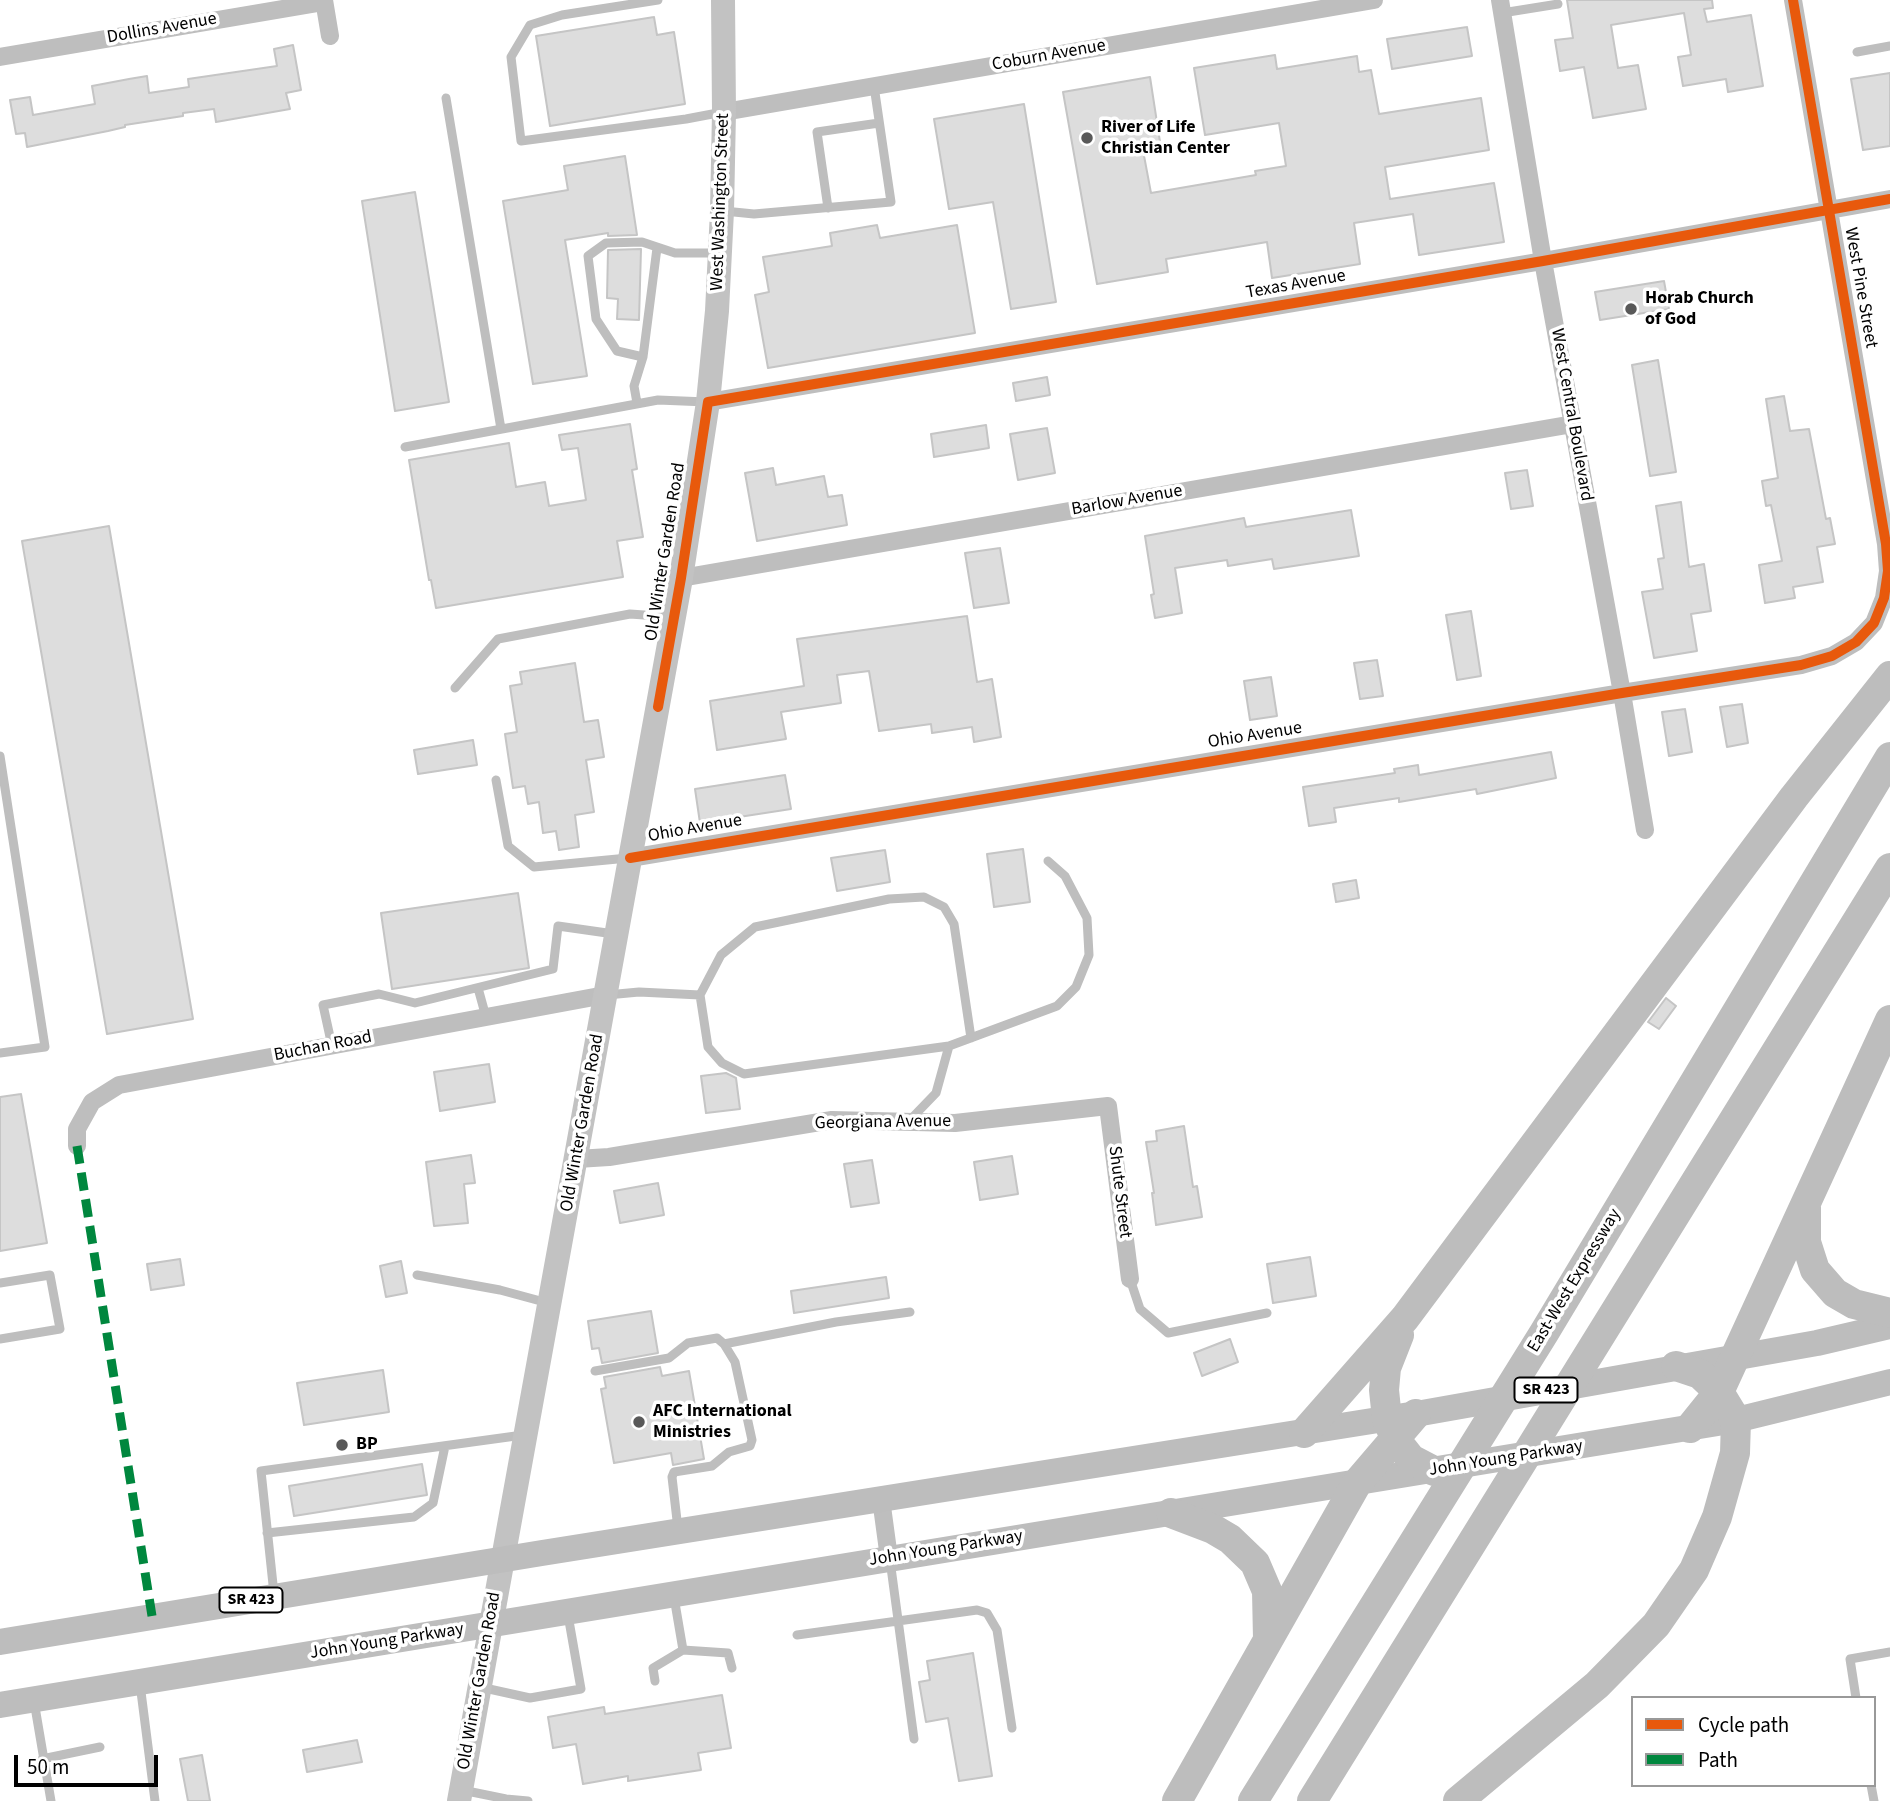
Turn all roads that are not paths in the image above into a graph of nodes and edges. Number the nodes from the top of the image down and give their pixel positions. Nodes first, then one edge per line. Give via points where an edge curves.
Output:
1 (658, 0) edge
2 (723, 0) edge
3 (1374, 0) edge
4 (1793, 0) edge
5 (324, 1) edge
6 (1558, 4) dead end
7 (1501, 6) edge
8 (330, 36) dead end
9 (1890, 46) edge
10 (1857, 52) dead end
11 (0, 57) edge
12 (874, 86) junction
13 (446, 98) dead end
14 (724, 112) junction
15 (879, 123) junction
16 (1890, 199) edge
17 (828, 208) junction
18 (1829, 210) junction
19 (722, 211) junction
20 (657, 248) junction
21 (720, 253) junction
22 (1543, 261) junction
23 (643, 357) junction
24 (708, 402) junction
25 (637, 403) junction
26 (1573, 424) junction
27 (501, 429) junction
28 (405, 447) dead end
29 (681, 578) junction
30 (674, 617) junction
31 (1874, 623) joint
32 (1890, 676) edge
33 (455, 688) dead end
34 (1622, 692) junction
35 (0, 756) edge
36 (1890, 757) edge
37 (496, 780) dead end
38 (1645, 830) dead end
39 (629, 858) junction
40 (1048, 861) dead end
41 (1890, 868) edge
42 (616, 934) junction
43 (478, 988) junction
44 (605, 995) junction
45 (700, 995) junction
46 (486, 1017) junction
47 (1890, 1020) edge
48 (971, 1038) junction
49 (332, 1046) junction
50 (949, 1046) junction
51 (0, 1053) edge
52 (1108, 1106) joint
53 (907, 1122) junction
54 (77, 1146) dead end
55 (577, 1159) junction
56 (1806, 1203) junction
57 (417, 1275) dead end
58 (1130, 1279) joint
59 (0, 1283) edge
60 (550, 1303) junction
61 (910, 1312) dead end
62 (1267, 1313) dead end
63 (1890, 1313) edge
64 (1405, 1318) junction
65 (1890, 1325) edge
66 (0, 1339) edge
67 (724, 1344) junction
68 (1735, 1358) junction
69 (1676, 1366) junction
70 (595, 1371) dead end
71 (1890, 1382) edge
72 (1719, 1392) junction
73 (1416, 1414) joint
74 (1736, 1420) junction
75 (1690, 1428) junction
76 (1391, 1430) junction
77 (1304, 1433) junction
78 (526, 1435) junction
79 (445, 1446) junction
80 (1434, 1471) junction
81 (1357, 1483) junction
82 (881, 1499) junction
83 (1171, 1513) junction
84 (678, 1531) junction
85 (267, 1533) junction
86 (889, 1558) junction
87 (502, 1559) junction
88 (673, 1594) junction
89 (274, 1596) junction
90 (568, 1612) junction
91 (898, 1621) junction
92 (489, 1626) junction
93 (797, 1635) dead end
94 (1269, 1641) junction
95 (0, 1642) edge
96 (683, 1650) junction
97 (1890, 1652) edge
98 (732, 1668) dead end
99 (655, 1681) dead end
100 (139, 1682) junction
101 (478, 1686) junction
102 (1856, 1696) edge
103 (34, 1700) junction
104 (0, 1705) edge
105 (1012, 1728) dead end
106 (914, 1739) dead end
107 (100, 1747) dead end
108 (42, 1759) junction
109 (460, 1795) edge
110 (51, 1801) edge
111 (155, 1801) edge
112 (528, 1801) edge
113 (1177, 1801) edge
114 (1253, 1801) edge
115 (1312, 1801) edge
116 (1458, 1801) edge

1 - 14 lane via 530,24 511,57 521,141
2 - 14 main road, West Washington Street
3 - 12 street, Coburn Avenue
4 - 18 street, West Pine Street
5 - 8 street
5 - 11 street, Dollins Avenue
6 - 7 lane
7 - 22 street, West Central Boulevard
9 - 10 lane
12 - 14 street, Coburn Avenue
12 - 15 lane
13 - 27 lane
14 - 19 main road, West Washington Street
15 - 17 lane via 817,132
15 - 17 lane via 891,202
16 - 18 street, Texas Avenue
17 - 19 lane via 754,214
18 - 22 street, Texas Avenue
18 - 31 street, West Pine Street via 1886,544 1884,598
19 - 21 main road, West Washington Street
20 - 21 lane via 675,253
20 - 23 lane
20 - 23 lane via 642,242 606,243 588,256 596,319 617,351
21 - 24 main road, West Washington Street
22 - 24 street, Texas Avenue
22 - 26 street, West Central Boulevard
23 - 25 lane via 634,386
24 - 25 lane
24 - 29 main road, Old Winter Garden Road
25 - 27 lane
26 - 29 street, Barlow Avenue
26 - 34 street, West Central Boulevard
27 - 28 lane
29 - 30 main road, Old Winter Garden Road
30 - 33 lane via 630,614 498,639
30 - 39 main road, Old Winter Garden Road
31 - 34 street, Ohio Avenue via 1856,642 1832,656 1801,665
32 - 64 highway via 1794,797
34 - 38 street, West Central Boulevard
34 - 39 street, Ohio Avenue
35 - 51 lane via 45,1047
36 - 114 highway, East-West Expressway via 1544,1333
37 - 39 lane via 508,846 534,867
39 - 42 main road, Old Winter Garden Road
40 - 48 lane via 1065,876 1087,918 1089,954 1076,987 1056,1006
41 - 115 highway
42 - 43 lane via 558,926 553,969
42 - 44 main road, Old Winter Garden Road
43 - 46 lane
43 - 49 lane via 415,1003 379,994 323,1005
44 - 45 lane
44 - 46 street, Buchan Road
44 - 55 main road, Old Winter Garden Road
45 - 48 lane via 721,955 755,927 889,899 924,897 944,907 954,924
45 - 50 lane via 708,1047 722,1063 744,1074
46 - 49 street, Buchan Road
47 - 56 highway
48 - 50 lane
49 - 54 street, Buchan Road via 119,1085 92,1102 77,1129
50 - 53 lane via 936,1093
52 - 53 street, Georgiana Avenue via 955,1123
52 - 58 street, Shute Street
53 - 55 street, Georgiana Avenue via 832,1120
55 - 60 main road, Old Winter Garden Road
56 - 63 highway via 1807,1242 1815,1270 1835,1293 1854,1304
56 - 68 highway
57 - 60 lane
58 - 62 lane via 1140,1309 1168,1333
59 - 66 lane via 50,1275 60,1329
60 - 78 main road, Old Winter Garden Road
61 - 67 lane
64 - 76 highway via 1385,1368
64 - 77 highway
65 - 68 main road, SR 423
67 - 70 lane via 718,1338 688,1343 668,1358
67 - 84 lane via 735,1362 752,1440 750,1447 729,1452 712,1466 674,1472
68 - 69 main road, SR 423
68 - 72 highway
69 - 72 highway via 1700,1374
69 - 73 main road, SR 423
71 - 74 main road, John Young Parkway
72 - 74 highway
72 - 75 highway
73 - 76 highway
74 - 75 main road, John Young Parkway
74 - 116 highway via 1735,1453 1717,1517 1694,1570 1656,1625 1597,1685
75 - 80 main road, John Young Parkway
76 - 77 main road, SR 423
76 - 80 highway via 1410,1459
76 - 81 highway
77 - 82 main road, SR 423
78 - 79 lane
78 - 87 main road, Old Winter Garden Road
79 - 85 lane via 433,1503 414,1517
79 - 85 lane via 261,1471
80 - 81 main road, John Young Parkway
81 - 83 main road, John Young Parkway
81 - 94 highway
82 - 84 main road, SR 423
82 - 86 street
83 - 86 main road, John Young Parkway
83 - 94 highway via 1230,1539 1255,1563 1267,1591
84 - 87 main road, SR 423
85 - 89 lane
86 - 88 main road, John Young Parkway
86 - 91 lane
87 - 89 main road, SR 423
87 - 92 main road, Old Winter Garden Road
88 - 90 main road, John Young Parkway
88 - 96 lane
89 - 95 main road, SR 423
90 - 92 main road, John Young Parkway
90 - 101 lane via 581,1689 530,1698
91 - 93 lane
91 - 105 lane via 976,1610 987,1613 997,1630
91 - 106 lane
92 - 100 main road, John Young Parkway
92 - 101 main road, Old Winter Garden Road
94 - 113 highway
96 - 98 lane via 728,1653
96 - 99 lane via 653,1668
97 - 102 lane via 1850,1659
100 - 103 main road, John Young Parkway
100 - 111 lane
101 - 109 main road, Old Winter Garden Road
103 - 104 main road, John Young Parkway
103 - 108 lane
107 - 108 lane
108 - 110 lane
109 - 112 lane

